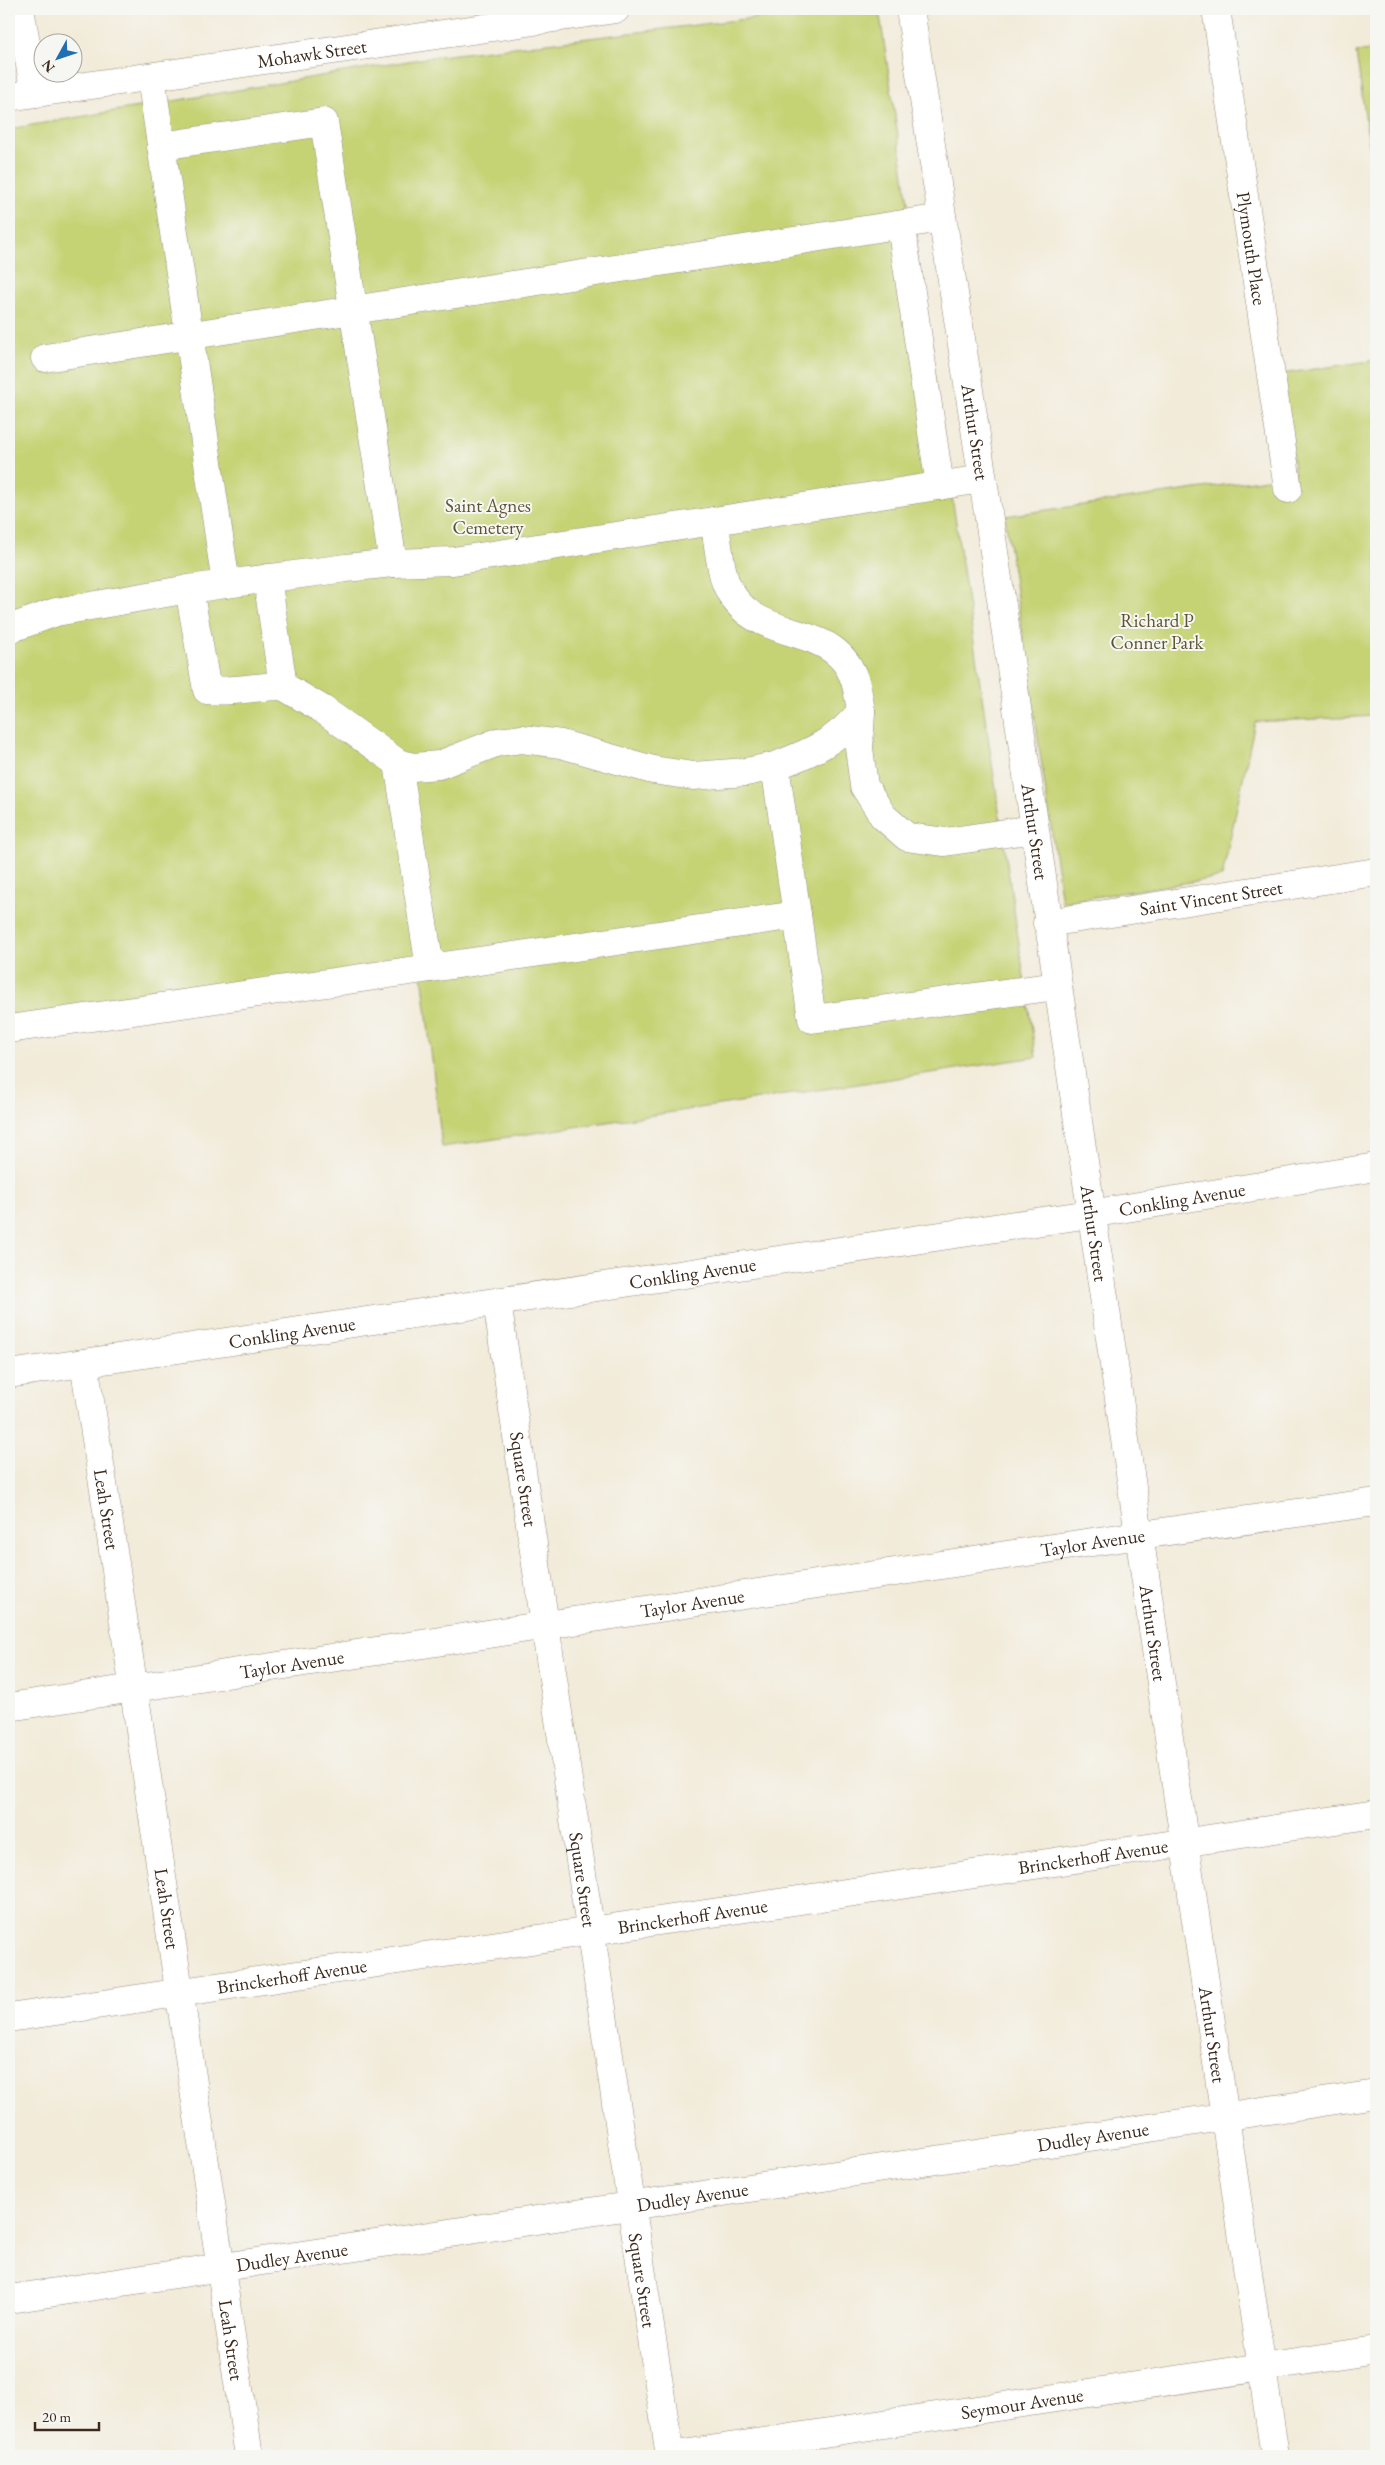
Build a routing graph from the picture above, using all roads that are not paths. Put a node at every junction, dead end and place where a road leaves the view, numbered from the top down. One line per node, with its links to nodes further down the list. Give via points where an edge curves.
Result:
1 (20, 9): 6 (street)
2 (616, 9): 5 (street, Mohawk Street)
3 (910, 9): 8 (street, Arthur Street)
4 (1216, 9): 15 (street, Plymouth Place)
5 (151, 76): 6 (street, Mohawk Street); 7 (street)
6 (22, 95)
7 (161, 146): 10 (street, via 324,122); 11 (street)
8 (942, 218): 9 (street); 13 (street, Arthur Street)
9 (901, 225): 10 (street); 14 (street)
10 (353, 310): 11 (street); 17 (street)
11 (189, 335): 12 (street); 19 (street)
12 (44, 358)
13 (982, 479): 14 (street); 26 (street, Arthur Street)
14 (940, 486): 16 (street)
15 (1288, 489)
16 (714, 521): 17 (street, via 453,561); 23 (street, via 726,582 737,600 766,624 828,646 843,659 856,683)
17 (392, 563): 18 (street)
18 (267, 578): 19 (street); 22 (street)
19 (226, 584): 20 (street)
20 (189, 589): 21 (street, via 56,612); 22 (street, via 207,690 226,692 256,686)
21 (9, 628)
22 (283, 686): 24 (street)
23 (861, 711): 25 (street, via 848,728 830,741 809,754); 26 (street, via 859,748 864,786 883,816 907,837 945,842)
24 (398, 762): 25 (street, via 413,767 439,765 498,742 522,739 561,744 653,770 693,776); 30 (street)
25 (775, 766): 28 (street)
26 (1034, 828): 29 (street, Arthur Street)
27 (1376, 872): 29 (street, Saint Vincent Street)
28 (796, 915): 30 (street); 31 (street, via 812,1019)
29 (1047, 924): 31 (street, Arthur Street)
30 (430, 968): 32 (street)
31 (1056, 986): 34 (street, Arthur Street)
32 (9, 1029)
33 (1376, 1167): 34 (street, Conkling Avenue)
34 (1090, 1214): 35 (street, Conkling Avenue); 39 (street, Arthur Street)
35 (497, 1302): 36 (street, Conkling Avenue); 40 (street, Square Street)
36 (84, 1363): 37 (street, Conkling Avenue); 41 (street, Leah Street)
37 (9, 1374)
38 (1376, 1502): 39 (street, Taylor Avenue)
39 (1139, 1535): 40 (street, Taylor Avenue); 44 (street, Arthur Street)
40 (548, 1626): 41 (street, Taylor Avenue); 45 (street, Square Street)
41 (135, 1688): 42 (street, Taylor Avenue); 46 (street, Leah Street)
42 (9, 1707)
43 (1376, 1814): 44 (street, Brinckerhoff Avenue)
44 (1185, 1844): 45 (street, Brinckerhoff Avenue); 49 (street, Arthur Street)
45 (591, 1931): 46 (street, Brinckerhoff Avenue); 50 (street, Square Street)
46 (178, 1993): 47 (street, Brinckerhoff Avenue); 51 (street, Leah Street)
47 (9, 2018)
48 (1376, 2094): 49 (street, Dudley Avenue)
49 (1226, 2117): 50 (street, Dudley Avenue); 54 (street, Arthur Street)
50 (632, 2207): 51 (street, Dudley Avenue); 56 (street, Square Street)
51 (220, 2267): 52 (street, Dudley Avenue); 55 (street, Leah Street)
52 (9, 2299)
53 (1376, 2350): 54 (street, Seymour Avenue)
54 (1262, 2366): 56 (street, Seymour Avenue); 57 (street, Arthur Street)
55 (249, 2456)
56 (670, 2456)
57 (1276, 2456)

